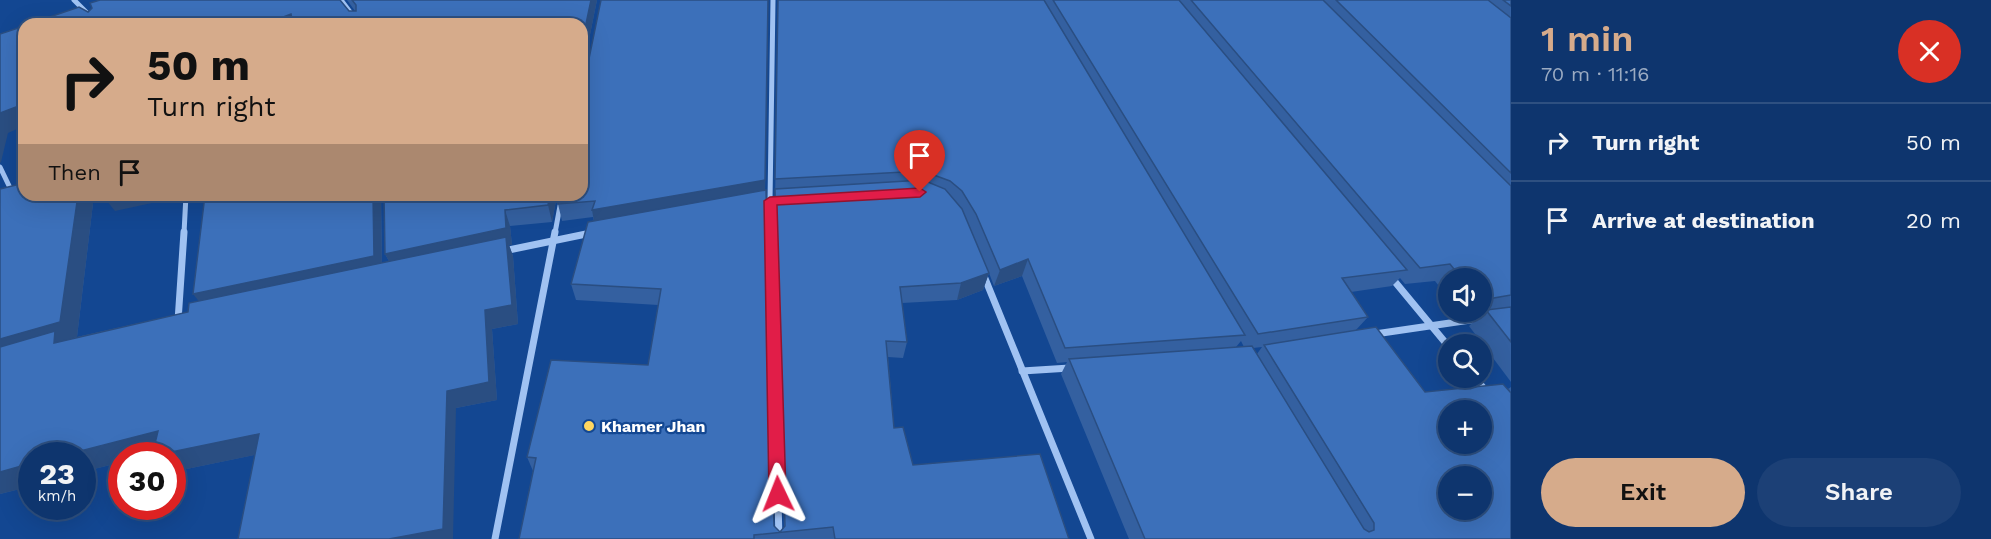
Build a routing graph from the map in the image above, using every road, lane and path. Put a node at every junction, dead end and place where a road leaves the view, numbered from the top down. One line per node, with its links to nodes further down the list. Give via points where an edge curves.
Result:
1 (74, 0): 4 (street)
2 (341, 0): 5 (street)
3 (772, 0): 10 (street)
4 (92, 18)
5 (354, 18)
6 (0, 167): 7 (street)
7 (15, 198)
8 (186, 201): 19 (street)
9 (561, 201): 14 (street)
10 (770, 201): 11 (street); 12 (street); 30 (street)
11 (782, 201)
12 (747, 205)
13 (599, 232): 14 (street)
14 (553, 240): 15 (street); 29 (street)
15 (498, 252)
16 (979, 264): 26 (street)
17 (1387, 271): 22 (street)
18 (189, 319): 19 (street)
19 (177, 321): 21 (street)
20 (1452, 322): 22 (street)
21 (166, 324)
22 (1431, 325): 23 (street); 24 (street)
23 (1438, 334)
24 (1364, 336)
25 (1080, 368): 26 (street)
26 (1022, 371): 31 (street)
27 (1482, 388): 28 (street)
28 (1489, 396)
29 (495, 539)
30 (779, 539)
31 (1091, 539)

